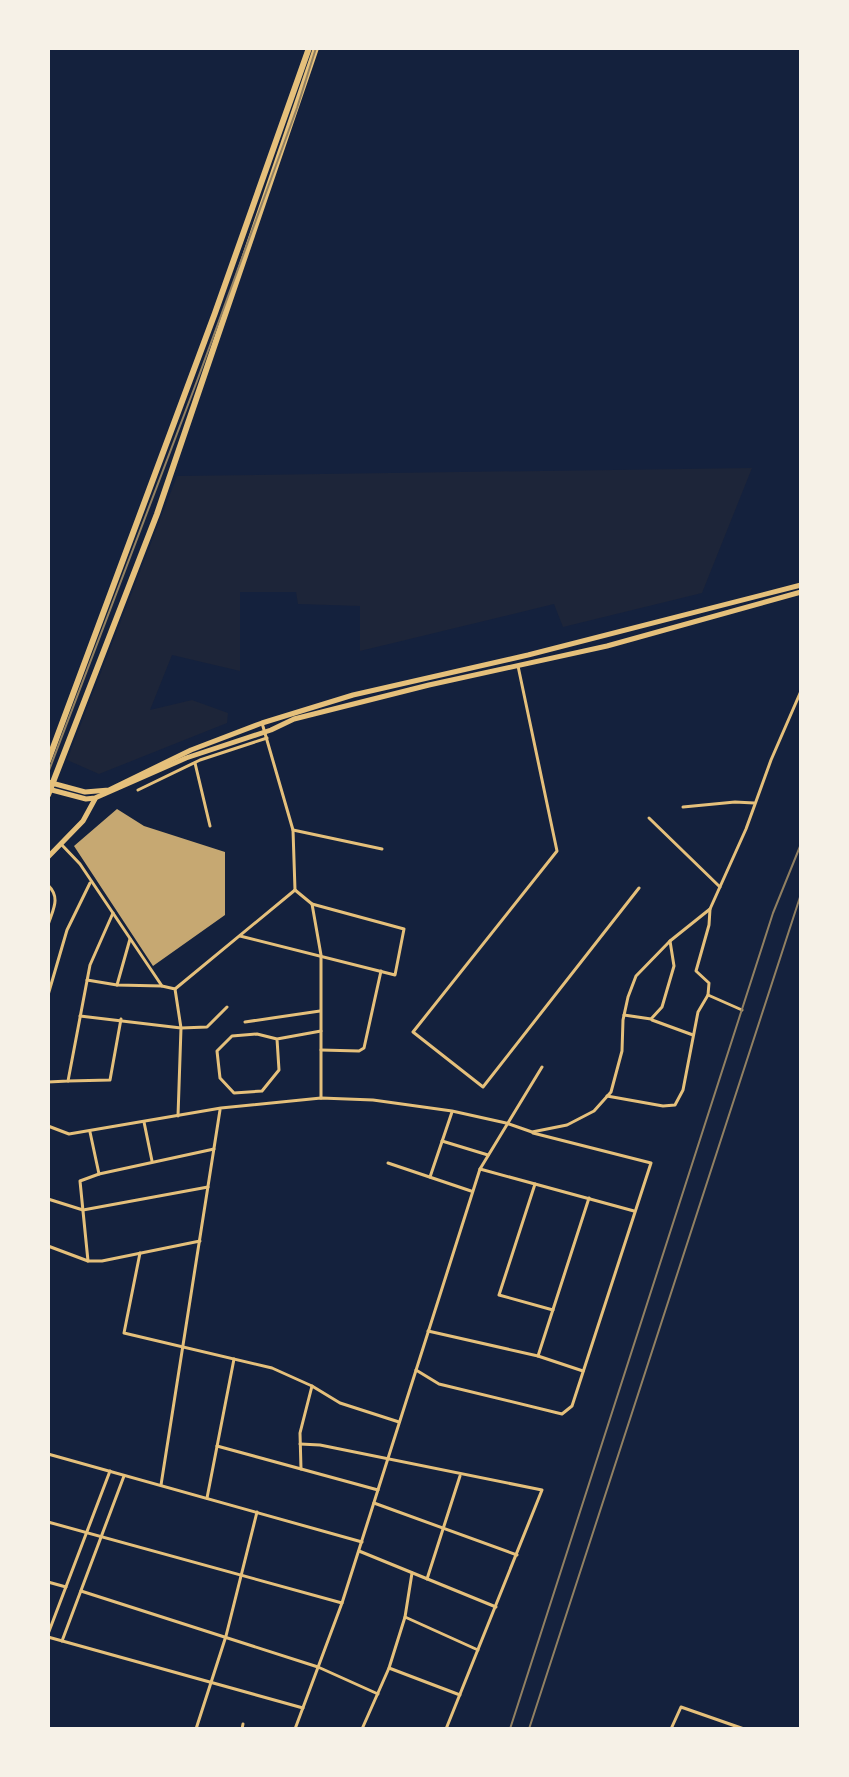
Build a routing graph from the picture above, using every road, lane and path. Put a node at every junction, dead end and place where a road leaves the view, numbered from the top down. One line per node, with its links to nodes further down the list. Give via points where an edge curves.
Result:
1 (309, 48): 14 (highway)
2 (316, 48): 16 (highway, via 157,514)
3 (801, 585): 5 (main road)
4 (801, 592): 6 (main road)
5 (688, 614): 6 (main road); 7 (main road)
6 (690, 622): 8 (main road)
7 (587, 640): 8 (main road); 9 (main road)
8 (589, 650): 10 (main road)
9 (510, 659): 10 (main road); 12 (main road, via 353,695)
10 (515, 667): 13 (main road, via 294,719); 30 (street, via 557,851 413,1032 483,1087)
11 (801, 691): 19 (street)
12 (262, 723): 13 (street); 16 (main road, via 109,790)
13 (266, 735): 15 (street); 18 (main road, via 186,758); 23 (street)
14 (48, 761)
15 (195, 763): 17 (street); 22 (street)
16 (49, 788): 18 (main road)
17 (138, 790)
18 (95, 798): 24 (main road, via 83,821)
19 (754, 803): 20 (street); 29 (street)
20 (683, 807)
21 (649, 818): 29 (street)
22 (210, 826)
23 (293, 830): 25 (street); 31 (street)
24 (61, 844): 26 (main road); 27 (street)
25 (382, 849)
26 (48, 857)
27 (91, 881): 34 (street); 45 (street, via 67,930)
28 (48, 885): 35 (street, via 57,900)
29 (720, 887): 33 (street)
30 (639, 888)
31 (295, 890): 32 (street); 36 (street)
32 (312, 904): 39 (street); 40 (street, via 404,929 395,975)
33 (710, 909): 38 (street); 46 (street, via 696,971 709,983)
34 (113, 913): 37 (street); 41 (street)
35 (48, 925)
36 (240, 936): 39 (street); 44 (street)
37 (130, 939): 42 (street); 43 (street)
38 (670, 941): 50 (street, via 636,976); 53 (street, via 674,966 662,1007)
39 (321, 955): 40 (street); 49 (street)
40 (381, 971): 59 (street, via 364,1048)
41 (87, 980): 42 (street); 51 (street)
42 (117, 985): 43 (street)
43 (162, 986): 44 (street)
44 (175, 989): 55 (street)
45 (48, 995)
46 (708, 995): 48 (street); 57 (street)
47 (227, 1007): 55 (street, via 207,1027)
48 (742, 1010)
49 (321, 1011): 54 (street); 56 (street)
50 (624, 1015): 53 (street); 64 (street, via 622,1051)
51 (80, 1016): 52 (street); 61 (street)
52 (121, 1019): 55 (street); 61 (street, via 110,1080)
53 (651, 1019): 57 (street)
54 (245, 1022)
55 (181, 1028): 69 (street)
56 (321, 1031): 58 (street); 59 (street)
57 (693, 1035): 64 (street, via 683,1090 675,1105)
58 (277, 1039): 63 (street, via 279,1070 262,1091); 63 (street, via 232,1036 217,1051 220,1078 234,1093)
59 (321, 1050): 65 (street)
60 (542, 1067): 71 (street)
61 (68, 1081): 62 (street)
62 (48, 1082)
63 (244, 1092): 66 (street)
64 (607, 1096): 74 (street, via 594,1111 567,1125)
65 (321, 1098): 66 (street); 68 (street)
66 (245, 1106): 67 (street)
67 (221, 1108): 69 (street); 76 (street)
68 (452, 1111): 71 (street); 75 (street)
69 (178, 1116): 70 (street)
70 (144, 1122): 73 (street); 78 (street)
71 (506, 1123): 74 (street); 77 (street)
72 (48, 1126): 73 (street, via 69,1134)
73 (90, 1132): 81 (street)
74 (532, 1132): 89 (street, via 651,1163)
75 (442, 1141): 77 (street); 82 (street)
76 (214, 1149): 78 (street); 84 (street)
77 (488, 1155): 80 (street)
78 (152, 1163): 81 (street)
79 (388, 1163): 82 (street)
80 (480, 1169): 83 (street); 85 (street)
81 (99, 1174): 88 (street, via 80,1181)
82 (430, 1177): 85 (street)
83 (535, 1184): 86 (street); 95 (street, via 499,1295)
84 (209, 1186): 88 (street); 90 (street)
85 (472, 1191): 96 (street)
86 (589, 1198): 89 (street); 95 (street)
87 (48, 1199): 88 (street)
88 (83, 1210): 94 (street)
89 (634, 1211): 101 (street)
90 (200, 1241): 92 (street); 97 (street)
91 (49, 1247): 93 (street); 94 (street)
92 (140, 1253): 94 (street); 97 (street, via 124,1333)
93 (48, 1254)
94 (88, 1261)
95 (553, 1310): 98 (street)
96 (428, 1331): 98 (street); 100 (street)
97 (183, 1347): 99 (street); 112 (street)
98 (538, 1356): 101 (street)
99 (234, 1359): 102 (street); 105 (street)
100 (416, 1370): 101 (street, via 439,1384 562,1414 572,1406); 103 (street)
101 (584, 1371)
102 (312, 1386): 103 (street, via 340,1403); 104 (street)
103 (399, 1422): 107 (street)
104 (300, 1444): 107 (street); 108 (street)
105 (217, 1446): 108 (street); 114 (street)
106 (48, 1454): 109 (street)
107 (387, 1460): 110 (street); 113 (street)
108 (301, 1469): 113 (street)
109 (110, 1471): 111 (street); 119 (street)
110 (460, 1474): 118 (street); 123 (street, via 542,1490)
111 (124, 1476): 112 (street); 120 (street)
112 (161, 1485): 114 (street)
113 (378, 1490): 115 (street)
114 (207, 1498): 116 (street)
115 (374, 1503): 118 (street); 121 (street)
116 (257, 1512): 121 (street); 125 (street)
117 (48, 1522): 119 (street)
118 (445, 1529): 123 (street); 126 (street)
119 (88, 1534): 120 (street); 128 (street)
120 (100, 1537): 125 (street); 129 (street)
121 (362, 1542): 122 (street)
122 (359, 1551): 124 (street); 130 (street)
123 (517, 1555): 131 (street)
124 (412, 1573): 126 (street); 132 (street)
125 (242, 1576): 130 (street); 134 (street)
126 (427, 1579): 131 (street)
127 (48, 1582): 128 (street)
128 (66, 1587): 133 (street)
129 (81, 1591): 134 (street); 135 (street)
130 (342, 1603): 137 (street)
131 (497, 1607): 136 (street)
132 (405, 1617): 136 (street); 138 (street)
133 (49, 1636): 135 (street)
134 (226, 1636): 137 (street); 139 (street)
135 (61, 1640): 139 (street)
136 (479, 1651): 141 (street)
137 (318, 1667): 140 (street); 142 (street)
138 (389, 1668): 140 (street); 141 (street)
139 (211, 1682): 142 (street); 143 (street)
140 (378, 1694): 145 (street)
141 (460, 1695): 146 (street)
142 (303, 1708): 144 (street)
143 (196, 1729)
144 (295, 1729)
145 (362, 1729)
146 (446, 1729)
147 (671, 1729): 148 (street, via 681,1707)
148 (744, 1729)

